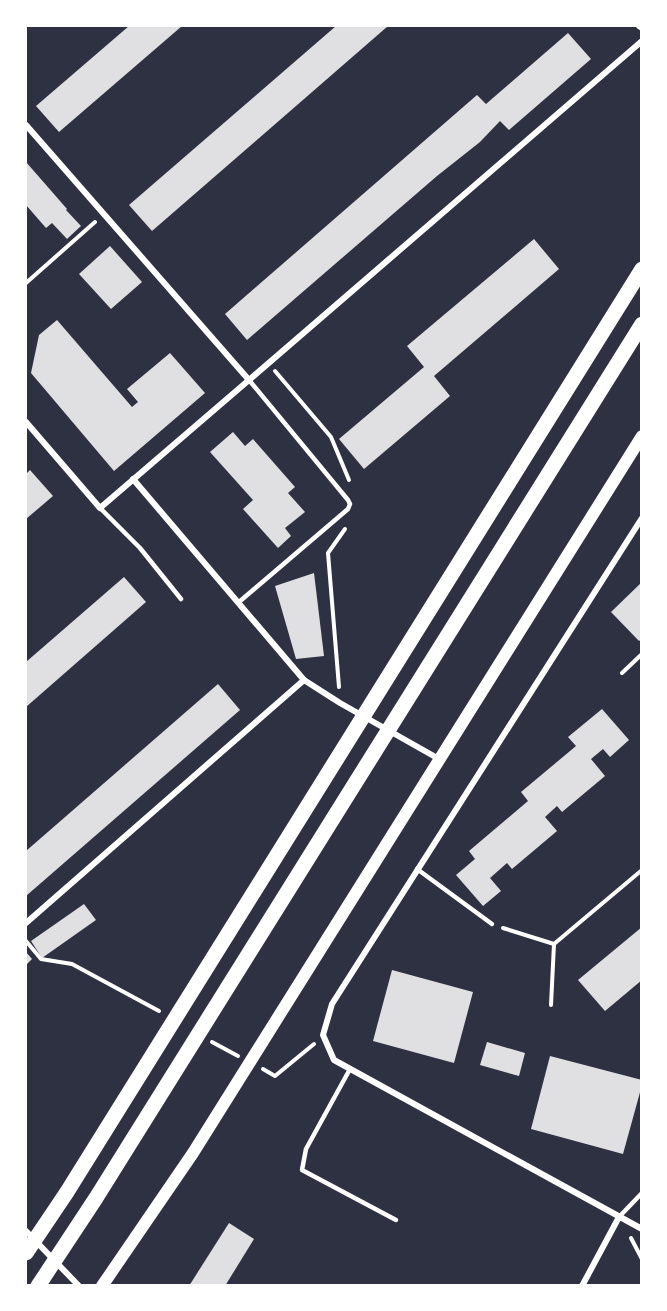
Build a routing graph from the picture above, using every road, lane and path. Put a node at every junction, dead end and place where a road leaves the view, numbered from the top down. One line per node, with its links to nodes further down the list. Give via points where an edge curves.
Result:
1 (642, 41): 7 (street)
2 (26, 125): 3 (street)
3 (104, 214): 5 (path); 7 (street)
4 (642, 269): 31 (main road, via 74,1182)
5 (26, 283)
6 (642, 324): 32 (main road)
7 (249, 380): 10 (street); 14 (lane, via 350,504)
8 (26, 422): 11 (street)
9 (642, 436): 18 (main road)
10 (133, 479): 11 (street); 14 (street)
11 (100, 508): 13 (lane)
12 (642, 518): 19 (street)
13 (182, 599)
14 (239, 603): 17 (street)
15 (642, 654): 16 (path)
16 (622, 673)
17 (304, 680): 18 (street); 21 (street)
18 (440, 759): 34 (main road, via 199,1143)
19 (417, 869): 22 (lane); 25 (street, via 332,1004 323,1035 334,1060)
20 (642, 870): 23 (path)
21 (26, 923)
22 (492, 924): 23 (path)
23 (554, 944): 24 (path)
24 (551, 1005)
25 (350, 1069): 27 (street); 28 (lane, via 306,1149 302,1170)
26 (642, 1193): 27 (lane)
27 (620, 1217): 29 (street); 35 (street)
28 (396, 1220)
29 (642, 1229)
30 (26, 1232): 33 (street)
31 (26, 1253)
32 (38, 1286)
33 (79, 1286)
34 (102, 1286)
35 (582, 1286)

